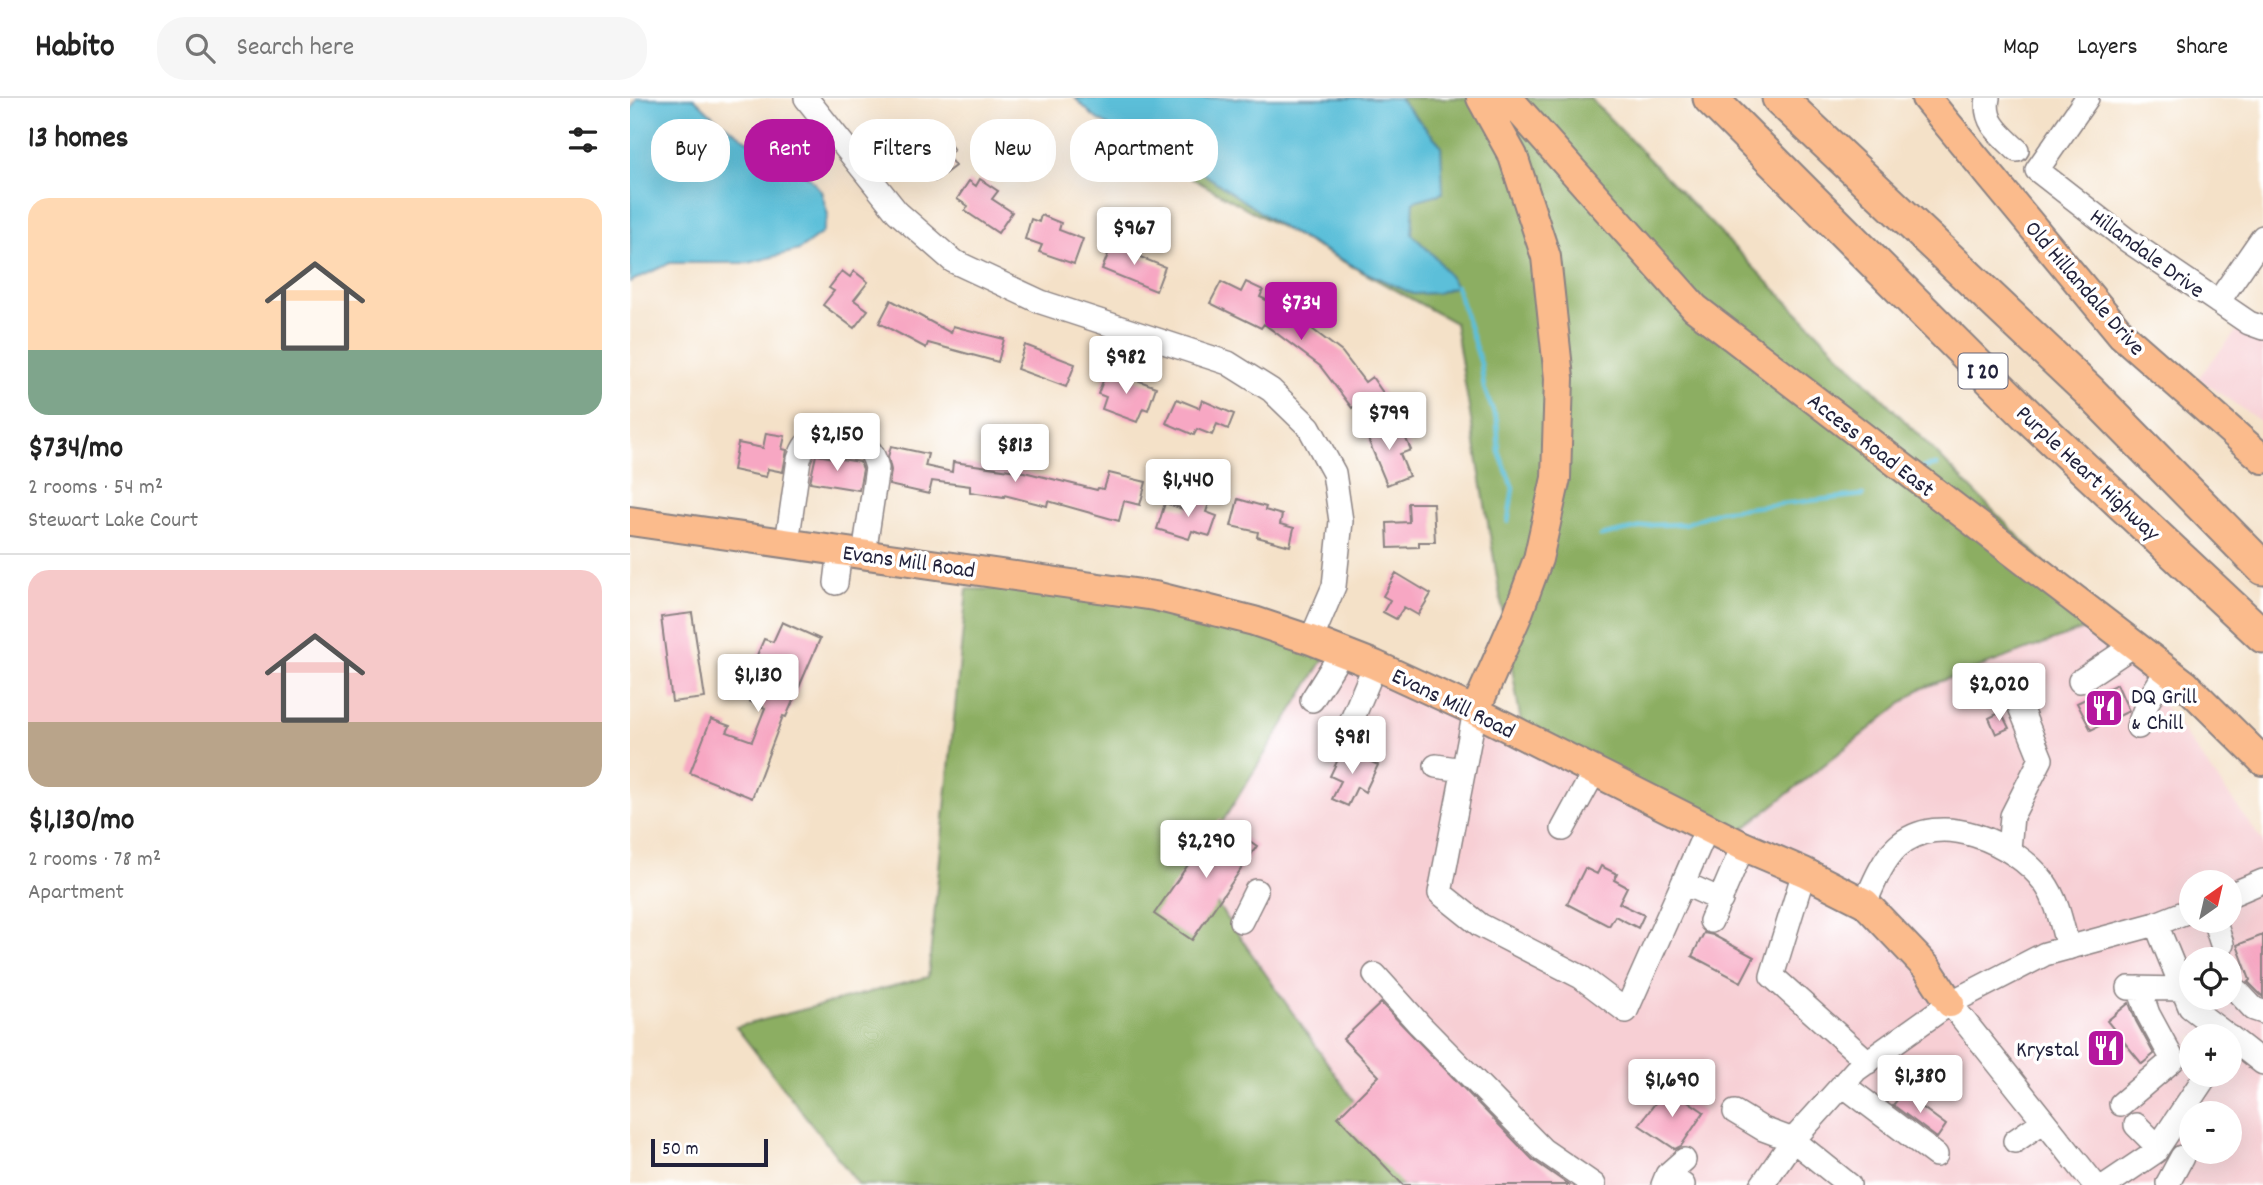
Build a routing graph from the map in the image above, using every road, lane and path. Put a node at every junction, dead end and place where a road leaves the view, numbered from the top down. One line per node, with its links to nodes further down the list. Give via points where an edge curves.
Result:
1 (806, 98): 21 (street, via 897,212 953,261 1041,302 1228,363 1271,390 1309,427 1334,473 1341,521 1334,586)
2 (1481, 98): 29 (main road, via 1513,156 1546,257 1559,378 1556,478 1538,559)
3 (1508, 98): 19 (main road, Access Road East, via 1695,309)
4 (1710, 98): 20 (highway, Purple Heart Highway / I 20, via 2027,415)
5 (1779, 98): 17 (highway, I 20, via 2089,391)
6 (1926, 98): 13 (main road, Old Hillandale Drive, via 2122,335)
7 (1988, 98): 9 (street, via 1992,127)
8 (2087, 98): 11 (street, Hillandale Drive, via 2037,170 2127,240)
9 (2017, 150)
10 (2263, 237): 11 (street)
11 (2218, 302): 12 (street, Hillandale Drive)
12 (2263, 328)
13 (2263, 459)
14 (630, 521): 15 (main road, Evans Mill Road)
15 (787, 543): 16 (main road, Evans Mill Road); 16 (street, via 802,451 818,440 851,441 868,449 877,468)
16 (852, 552): 18 (street); 21 (main road, Evans Mill Road, via 1155,596)
17 (2263, 568)
18 (836, 583)
19 (2105, 623): 22 (main road, Access Road East); 32 (main road, via 2167,645)
20 (2263, 636)
21 (1311, 640): 23 (main road, Evans Mill Road)
22 (2134, 645): 25 (main road, Access Road East); 26 (street)
23 (1342, 652): 24 (main road, Evans Mill Road); 27 (street)
24 (1375, 665): 29 (main road, Evans Mill Road); 30 (street)
25 (2167, 670): 31 (street); 33 (main road, Access Road East)
26 (2080, 681)
27 (1312, 700)
28 (2020, 707): 40 (street, via 2041,759 2012,816)
29 (1475, 711): 35 (street); 36 (main road, Evans Mill Road)
30 (1349, 727)
31 (2138, 727)
32 (2263, 735)
33 (2263, 761)
34 (1436, 766): 35 (street)
35 (1463, 770): 43 (street, via 1440,892 1479,925 1518,938 1626,1011)
36 (1594, 772): 37 (main road, Evans Mill Road); 38 (street)
37 (1707, 828): 39 (main road, Evans Mill Road); 43 (street)
38 (1563, 829)
39 (1744, 846): 41 (main road, Evans Mill Road); 46 (street)
40 (2009, 849): 47 (street, via 1945,829 1916,835 1896,848); 54 (street, via 2045,884)
41 (1804, 872): 47 (main road, Evans Mill Road); 64 (street, via 1772,976)
42 (2263, 881): 44 (street)
43 (1683, 883): 46 (street)
44 (2242, 890)
45 (1255, 891): 50 (street)
46 (1721, 900): 49 (street)
47 (1865, 903): 59 (main road, Evans Mill Road, via 1927,968)
48 (2179, 915): 51 (street)
49 (1712, 921)
50 (1241, 922)
51 (2156, 924): 54 (street); 56 (street)
52 (2218, 933): 53 (street)
53 (2222, 944)
54 (2068, 947): 59 (street, via 2045,954)
55 (1375, 975): 78 (street, via 1543,1150)
56 (2179, 977)
57 (2242, 991): 61 (street, via 2254,1009)
58 (2179, 992): 68 (street, via 2134,988 2173,1060)
59 (1950, 1003): 64 (street); 70 (street)
60 (2194, 1010): 62 (street)
61 (2263, 1012)
62 (2212, 1024)
63 (2242, 1047): 65 (street)
64 (1868, 1062): 66 (street)
65 (2263, 1063)
66 (1843, 1085): 72 (street); 75 (street)
67 (2198, 1087): 74 (street)
68 (2121, 1104)
69 (1735, 1112): 72 (street)
70 (2044, 1121): 73 (street); 81 (street)
71 (2136, 1125): 74 (street)
72 (1793, 1140): 79 (street); 80 (street)
73 (2015, 1141)
74 (2158, 1147): 82 (street)
75 (1936, 1155)
76 (2179, 1163): 77 (street)
77 (2168, 1183)
78 (1594, 1185)
79 (1762, 1185)
80 (1849, 1185)
81 (2095, 1185)
82 (2106, 1185)

